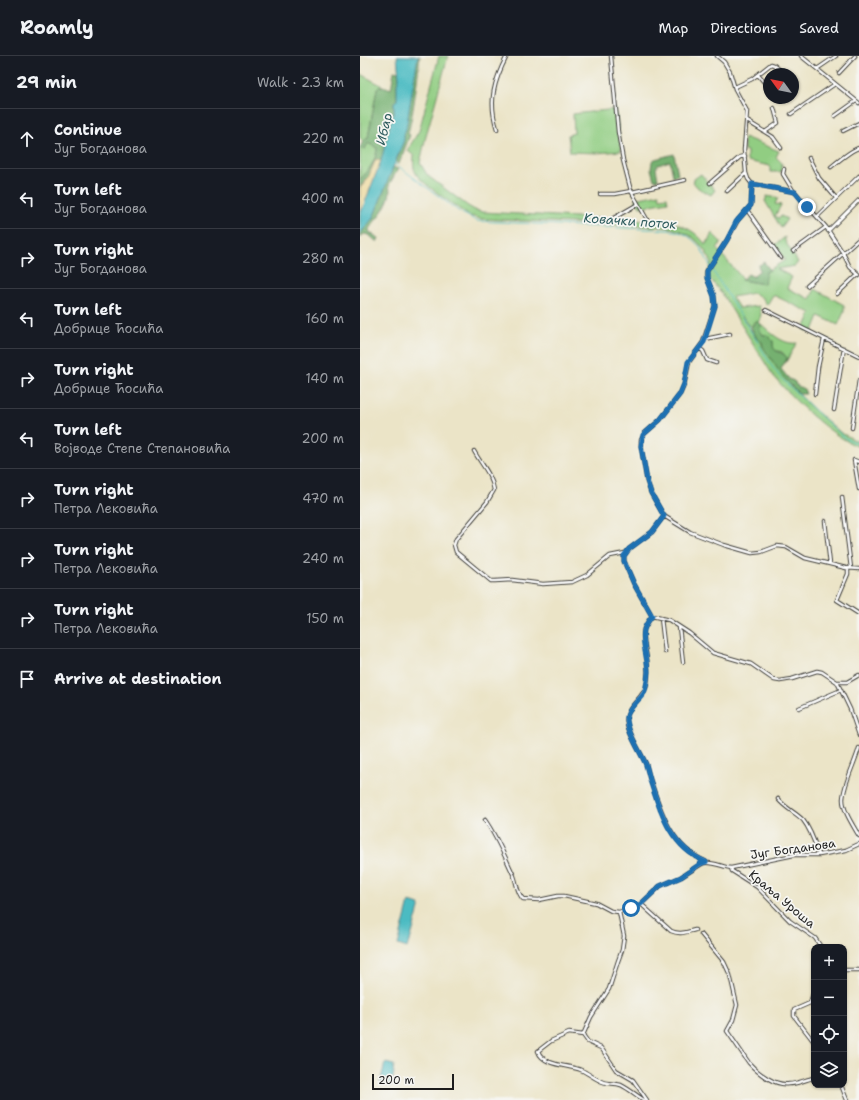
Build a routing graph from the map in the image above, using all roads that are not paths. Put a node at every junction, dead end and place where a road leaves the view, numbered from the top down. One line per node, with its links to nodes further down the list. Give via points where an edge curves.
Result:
1 (507, 56): 22 (street, via 497,76 493,95)
2 (611, 56): 37 (street, via 618,132)
3 (717, 56): 15 (street, via 730,72)
4 (801, 56): 9 (street)
5 (836, 56): 9 (street)
6 (854, 56): 11 (street)
7 (766, 68): 8 (street, via 773,64)
8 (778, 68)
9 (817, 69): 14 (street)
10 (763, 71): 12 (street)
11 (839, 73)
12 (758, 75): 13 (street); 15 (street)
13 (763, 81)
14 (835, 84): 16 (street); 18 (street)
15 (735, 87): 20 (street, via 747,111)
16 (858, 102): 19 (street)
17 (774, 108): 24 (street, via 778,123)
18 (791, 114)
19 (835, 116)
20 (747, 121): 24 (street); 27 (street)
21 (859, 123): 23 (street)
22 (497, 129)
23 (843, 131)
24 (765, 132): 25 (street, via 773,137)
25 (781, 148)
26 (859, 148): 29 (street)
27 (744, 156): 31 (street); 34 (street)
28 (809, 158): 40 (street, via 819,178)
29 (831, 166)
30 (784, 169): 38 (street, via 784,174)
31 (746, 173): 35 (street); 36 (street)
32 (859, 176): 40 (street)
33 (686, 180): 37 (street)
34 (710, 183)
35 (752, 184): 38 (street); 43 (street, via 751,204)
36 (727, 190)
37 (631, 191): 39 (street); 42 (street)
38 (795, 192): 44 (street)
39 (600, 194)
40 (836, 198): 44 (street)
41 (859, 200): 48 (street)
42 (638, 204): 45 (street); 46 (street)
43 (747, 210): 52 (street); 58 (street, via 708,269 707,278 715,306)
44 (817, 218): 47 (street)
45 (612, 219)
46 (648, 221)
47 (826, 227): 48 (street); 50 (street)
48 (828, 231): 51 (street)
49 (859, 239): 51 (street)
50 (793, 251)
51 (843, 253): 53 (street, via 850,267); 54 (street)
52 (781, 258)
53 (858, 275): 55 (street)
54 (807, 286)
55 (838, 294)
56 (766, 310): 59 (street)
57 (730, 334): 58 (street)
58 (705, 339): 60 (street)
59 (824, 339): 61 (street); 65 (street)
60 (699, 348): 63 (street, via 707,360); 72 (street, via 688,362 680,394 660,420 644,434 641,446 647,481)
61 (844, 348): 62 (street); 66 (street)
62 (859, 356)
63 (716, 363)
64 (859, 380): 67 (street)
65 (815, 394)
66 (834, 410)
67 (852, 428)
68 (474, 451): 74 (street, via 492,477 494,490 454,545 456,552 491,581 512,580 543,584 572,582 587,575 610,556)
69 (859, 462): 70 (street, via 854,460)
70 (859, 489)
71 (842, 497): 76 (street)
72 (664, 516): 74 (street, via 652,532); 75 (street, via 690,532 724,545 752,553 777,546 786,547 805,558)
73 (825, 521): 75 (street)
74 (625, 553): 79 (street, via 624,561)
75 (830, 564): 76 (street)
76 (850, 568): 77 (street); 78 (street, via 837,600)
77 (859, 569)
78 (859, 614)
79 (652, 616): 80 (street); 95 (street, Југ Богданова, via 644,630 648,661 647,684 645,692 628,711 627,724 646,766 671,834 689,853)
80 (661, 618): 81 (street); 82 (street)
81 (679, 627): 83 (street); 85 (street, via 713,653 751,664 774,680 792,679 820,671)
82 (665, 652)
83 (683, 662)
84 (859, 675): 85 (street, via 847,682)
85 (837, 682): 86 (street)
86 (841, 690): 87 (street); 88 (street)
87 (799, 708)
88 (859, 735)
89 (859, 748): 92 (street, via 843,800)
90 (778, 799): 94 (street, via 803,820)
91 (485, 820): 98 (street, via 523,899 539,900 564,896 596,903)
92 (859, 836)
93 (859, 844): 94 (street, Југ Богданова, via 846,850)
94 (819, 855): 96 (street, Југ Богданова, via 794,855)
95 (706, 862): 96 (street, Југ Богданова); 97 (street, via 660,886)
96 (730, 868): 101 (street, Краља Уроша, via 757,887 790,921 815,938)
97 (641, 904): 98 (street); 99 (street, via 676,933)
98 (618, 912): 105 (street, via 624,936 622,950 609,989)
99 (695, 930)
100 (702, 934): 107 (street, via 724,962 730,975 737,1005 727,1031 749,1063 781,1084)
101 (819, 944)
102 (847, 970): 103 (street)
103 (859, 970)
104 (811, 1000): 106 (street, via 810,1003 794,1010 794,1016)
105 (583, 1035): 109 (street, via 569,1033 551,1041 538,1051 550,1062 575,1068 592,1078 622,1086); 110 (street, via 588,1042 601,1048 616,1070 633,1080)
106 (811, 1038)
107 (811, 1079)
108 (842, 1088): 111 (street)
109 (644, 1100)
110 (647, 1100)
111 (847, 1100)

